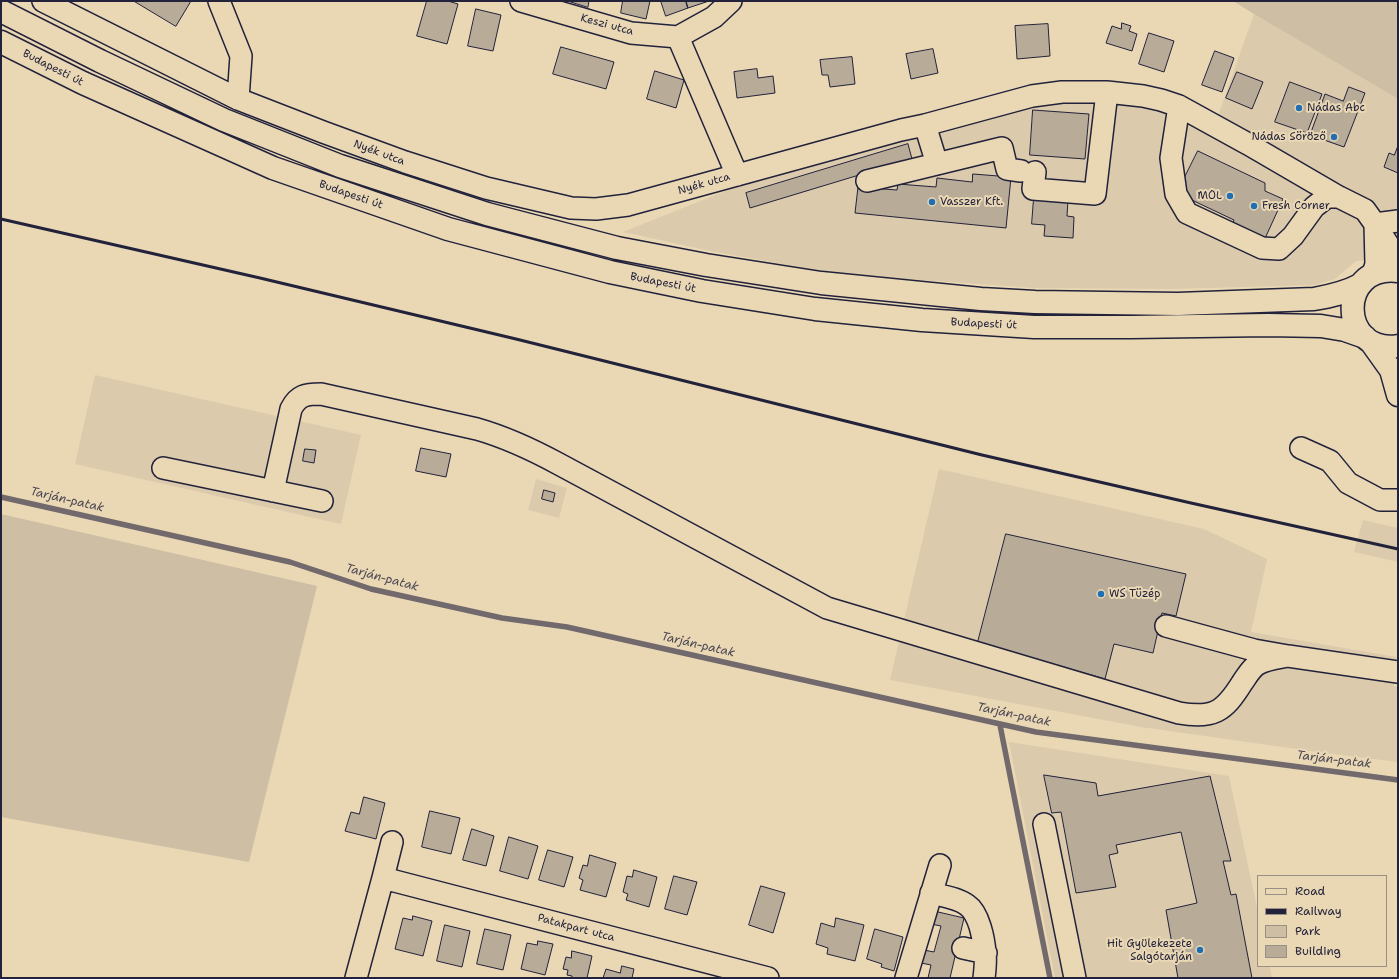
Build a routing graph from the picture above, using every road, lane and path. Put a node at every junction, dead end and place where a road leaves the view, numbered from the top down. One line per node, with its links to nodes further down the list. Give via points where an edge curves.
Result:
1 (43, 1): 9 (street, Nyék utca)
2 (219, 1): 9 (street, via 241,56)
3 (521, 1): 6 (street, Keszi utca, via 631,33)
4 (731, 1): 6 (street, via 714,17)
5 (1, 11): 20 (main road, via 224,120 340,166 487,214 617,248 821,283 989,300 1036,302 1178,304 1314,299 1350,291)
6 (678, 36): 13 (street)
7 (1, 42): 21 (main road, Budapesti út, via 83,84 273,168 448,229 610,272 702,291 815,309 922,320 1034,327 1321,326 1345,330)
8 (1107, 92): 10 (street, via 1143,96); 11 (street, via 1062,92 1032,96); 12 (street, via 1096,194 1033,189 1028,172 1007,169 1002,148)
9 (238, 99): 13 (street, Nyék utca, via 405,162 486,188 571,208 596,209 628,205)
10 (1179, 106): 15 (street); 15 (street, via 1171,158 1176,194 1187,213 1262,248 1279,249 1293,236 1314,208 1327,197)
11 (925, 125): 12 (street); 13 (street)
12 (937, 164): 14 (street)
13 (737, 175)
14 (867, 181)
15 (1339, 197): 17 (street, via 1365,210)
16 (1398, 221): 17 (street)
17 (1375, 224): 18 (street); 20 (street, via 1376,264)
18 (1398, 260)
19 (1398, 271): 20 (main road, via 1390,270)
20 (1366, 279): 21 (main road, via 1354,296 1352,308 1355,324)
21 (1368, 340): 22 (main road, Budapesti út, via 1381,346); 23 (main road, via 1391,370)
22 (1398, 346)
23 (1398, 395)
24 (1301, 448): 27 (street, via 1330,461 1348,483 1374,497 1380,500)
25 (163, 468): 26 (street)
26 (273, 491): 28 (street); 30 (street, via 291,409 300,397 321,394 476,429 518,443 827,608 1179,713 1203,716 1219,710 1228,704 1250,671 1258,664)
27 (1398, 500)
28 (322, 501)
29 (1166, 626): 30 (street, via 1254,650)
30 (1288, 656): 31 (street)
31 (1398, 672)
32 (1044, 824): 43 (street)
33 (392, 842): 35 (street)
34 (940, 865): 36 (street)
35 (383, 878): 39 (street); 40 (street, Patakpart utca)
36 (931, 894): 38 (street, via 967,905 980,925); 41 (street)
37 (963, 948): 38 (street)
38 (986, 954): 42 (street)
39 (356, 978)
40 (768, 978)
41 (906, 978)
42 (984, 978)
43 (1076, 978)

